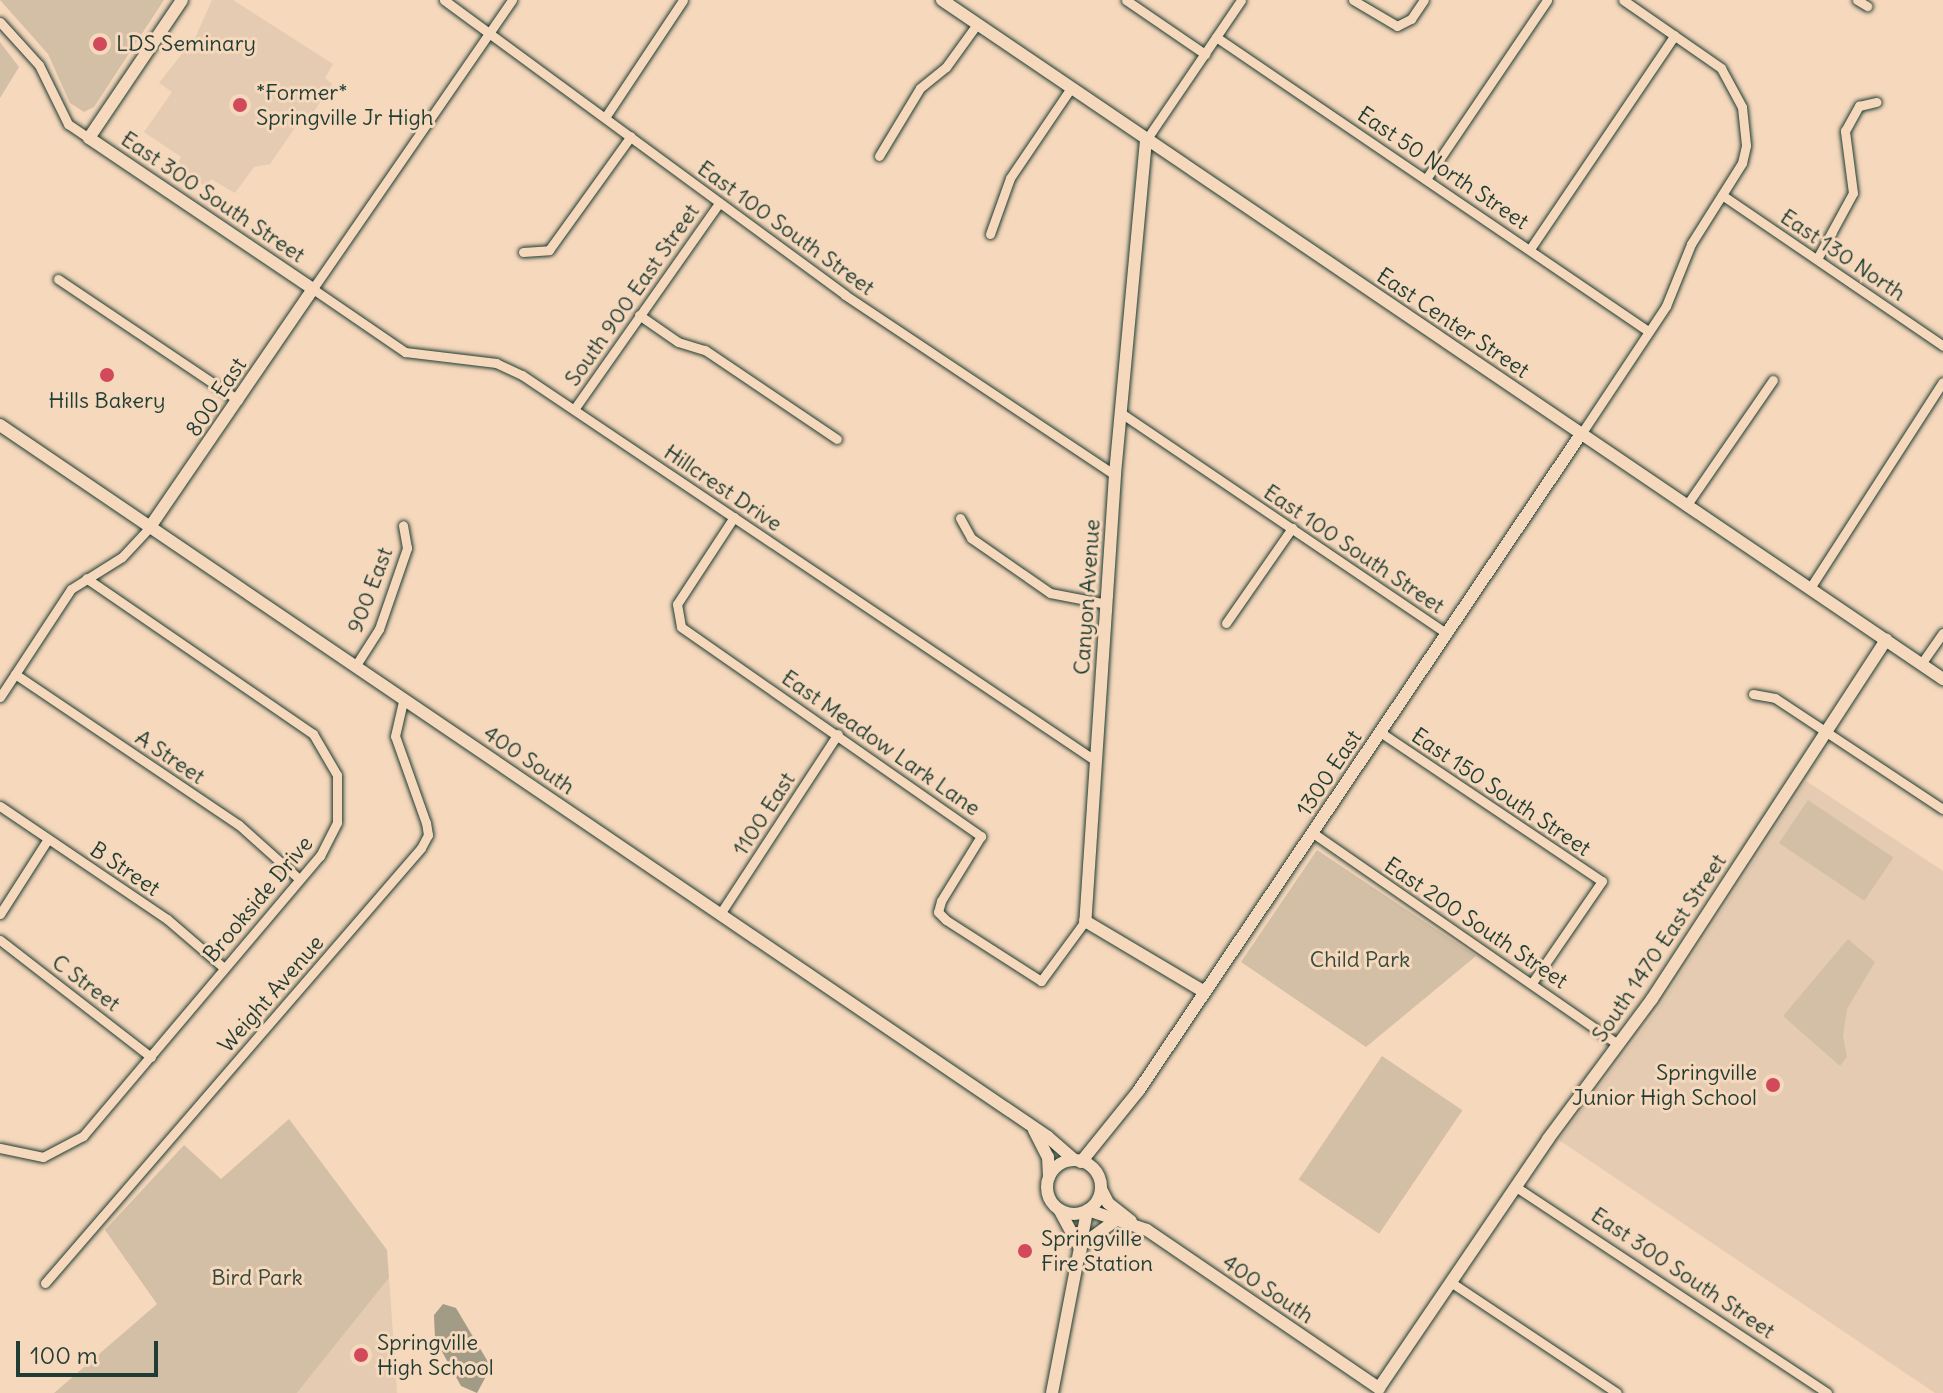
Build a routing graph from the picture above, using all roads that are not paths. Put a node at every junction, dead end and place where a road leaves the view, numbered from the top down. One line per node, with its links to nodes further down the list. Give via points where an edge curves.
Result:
1 (182, 0): 24 (street)
2 (444, 0): 16 (street, East 100 South Street)
3 (512, 0): 16 (street)
4 (683, 0): 22 (street)
5 (942, 0): 15 (street, East Center Street)
6 (1126, 0): 19 (street)
7 (1241, 0): 18 (street)
8 (1353, 0): 9 (street, via 1397,26 1411,19)
9 (1424, 0)
10 (1547, 0): 27 (street)
11 (1623, 0): 17 (street)
12 (1857, 0): 13 (street)
13 (1867, 6)
14 (0, 22): 24 (street, via 39,65 68,124)
15 (977, 24): 20 (street, East Center Street); 26 (street, via 946,67 920,88)
16 (490, 32): 22 (street, East 100 South Street); 35 (street)
17 (1675, 35): 28 (street, via 1721,68 1738,96 1745,155); 31 (street)
18 (1216, 37): 19 (street); 27 (street, East 50 North Street)
19 (1205, 54): 25 (street)
20 (1071, 88): 25 (street, East Center Street); 30 (street, via 1010,178)
21 (1877, 102): 33 (street, via 1859,106 1845,131 1853,193)
22 (606, 116): 23 (street, East 100 South Street)
23 (631, 136): 29 (street, East 100 South Street); 32 (street, via 549,250)
24 (89, 138): 35 (street, East 300 South Street)
25 (1146, 140): 43 (street, Canyon Avenue); 45 (street, East Center Street)
26 (879, 156)
27 (1426, 179): 31 (street, East 50 North Street)
28 (1722, 195): 33 (street, East 130 North); 37 (street)
29 (719, 203): 36 (street, South 900 East Street); 47 (street, East 100 South Street, via 845,295)
30 (990, 234)
31 (1530, 249): 37 (street, East 50 North Street)
32 (523, 252)
33 (1817, 259): 38 (street, East 130 North)
34 (58, 279): 41 (street)
35 (313, 289): 41 (street, 800 East); 42 (street, Hillcrest Drive, via 405,352 496,363)
36 (639, 315): 42 (street, South 900 East Street); 46 (street, via 678,342 705,350)
37 (1648, 331): 45 (street)
38 (1943, 346)
39 (1773, 380): 48 (street)
40 (1943, 382): 55 (street)
41 (238, 400): 52 (street, 800 East)
42 (575, 408): 49 (street, Hillcrest Drive)
43 (1121, 413): 47 (street, Canyon Avenue); 53 (street, East 100 South Street)
44 (0, 425): 52 (street, 400 South)
45 (1581, 434): 48 (street, East Center Street); 59 (street, 1300 East)
46 (837, 439)
47 (1115, 475): 56 (street, Canyon Avenue)
48 (1686, 506): 55 (street, East Center Street)
49 (734, 517): 70 (street, East Meadow Lark Lane, via 677,604 681,627); 71 (street, Hillcrest Drive)
50 (960, 518): 56 (street, via 971,538 1050,593)
51 (403, 525): 62 (street, 900 East, via 407,548 379,629)
52 (150, 527): 54 (street, via 122,557); 62 (street, 400 South)
53 (1292, 528): 57 (street); 59 (street, East 100 South Street)
54 (86, 578): 63 (street, via 59,603); 76 (street, Brookside Drive, via 301,725 328,755 338,785 337,822 320,856)
55 (1810, 588): 60 (street, East Center Street)
56 (1107, 604): 71 (street, Canyon Avenue)
57 (1226, 623)
58 (1943, 633): 61 (street)
59 (1447, 634): 69 (street, 1300 East)
60 (1886, 640): 61 (street, East Center Street); 68 (street, South 1470 East Street)
61 (1921, 664): 64 (street, East Center Street)
62 (356, 665): 67 (street, 400 South)
63 (15, 674): 66 (street); 76 (street, A Street, via 239,825)
64 (1943, 679)
65 (1753, 694): 68 (street, via 1775,698)
66 (0, 697)
67 (404, 698): 78 (street, 400 South); 98 (street, Weight Avenue, via 395,736 426,823 428,835 421,848)
68 (1825, 731): 73 (street); 84 (street, South 1470 East Street)
69 (1380, 732): 74 (street, 1300 East); 82 (street, East 150 South Street, via 1602,881)
70 (838, 734): 78 (street, 1100 East); 79 (street, East Meadow Lark Lane, via 981,836 941,901 938,912 946,920 1041,981)
71 (1096, 761): 79 (street, Canyon Avenue)
72 (0, 806): 75 (street, B Street)
73 (1943, 809)
74 (1313, 833): 82 (street, East 200 South Street); 83 (street, 1300 East)
75 (48, 839): 77 (street); 81 (street, B Street, via 167,919)
76 (298, 878): 81 (street, Brookside Drive)
77 (0, 914)
78 (720, 914): 86 (street, 400 South)
79 (1085, 921): 83 (street)
80 (0, 940): 85 (street, C Street)
81 (224, 968): 85 (street, Brookside Drive)
82 (1532, 983): 84 (street, East 200 South Street)
83 (1203, 991): 87 (street, 1300 East)
84 (1618, 1044): 92 (street, South 1470 East Street)
85 (151, 1057): 88 (street, Brookside Drive, via 69,1148 34,1158)
86 (1034, 1130): 89 (street, 400 South); 90 (street, via 1048,1157)
87 (1109, 1133): 89 (street, 1300 East); 91 (street, 1300 East, via 1099,1163)
88 (0, 1148)
89 (1078, 1161): 90 (street, via 1060,1165); 91 (street, via 1095,1171)
90 (1049, 1177): 93 (street, via 1049,1199)
91 (1100, 1187): 94 (street); 96 (street, 400 South, via 1108,1203)
92 (1516, 1187): 99 (street, South 1470 East Street); 103 (street, East 300 South Street)
93 (1059, 1210): 94 (street); 97 (street)
94 (1088, 1210): 95 (street, 400 South); 97 (street)
95 (1117, 1219): 96 (street, 400 South); 97 (street, via 1099,1227)
96 (1133, 1223): 100 (street, 400 South)
97 (1082, 1247): 101 (street)
98 (45, 1283)
99 (1452, 1283): 100 (street, South 1470 East Street); 102 (street)
100 (1381, 1391)
101 (1052, 1393)
102 (1617, 1393)
103 (1827, 1393)

